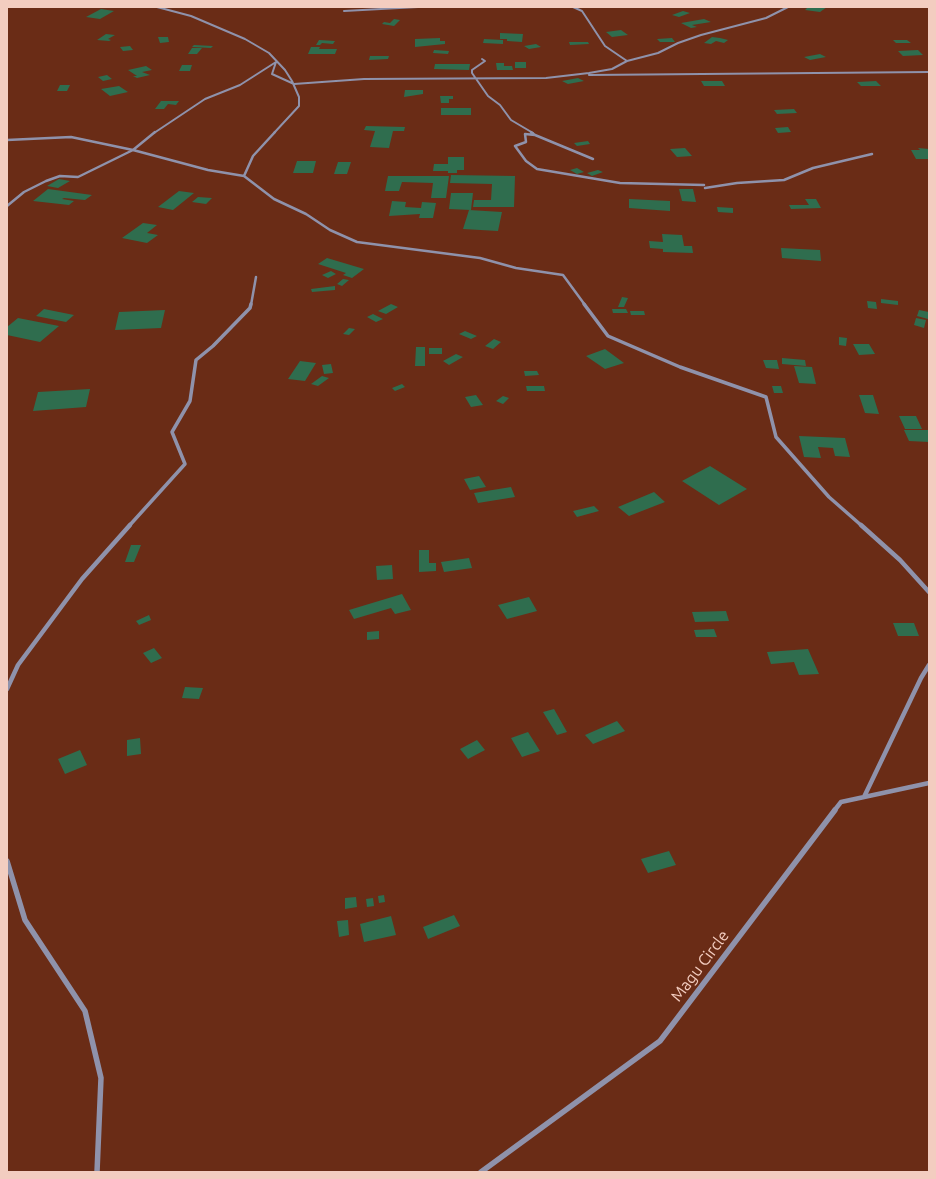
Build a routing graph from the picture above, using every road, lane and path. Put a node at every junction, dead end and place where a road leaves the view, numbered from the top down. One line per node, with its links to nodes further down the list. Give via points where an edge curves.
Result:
1 (157, 7): 8 (street, via 191,16 245,39 269,53)
2 (418, 7): 5 (street)
3 (572, 7): 7 (street, via 582,11 605,46)
4 (788, 7): 7 (street, via 766,18 701,35 658,53)
5 (344, 11)
6 (482, 59): 11 (street, via 485,61 472,70)
7 (627, 61): 10 (street, via 612,69)
8 (276, 62): 12 (street); 12 (street, via 272,74); 15 (street, via 240,85 205,99 164,125)
9 (929, 72): 10 (street)
10 (573, 75): 11 (street, via 546,78)
11 (476, 78): 12 (street, via 364,79); 13 (street, via 488,96 500,105 511,120)
12 (294, 84): 18 (street, via 299,106 253,156)
13 (535, 135): 16 (street, via 525,134 526,142 515,146 526,161 537,169 620,183 704,187 784,180 813,168); 17 (street)
14 (7, 140): 15 (street, via 71,137)
15 (133, 150): 18 (street, via 208,170); 19 (street, via 78,177 60,176 46,180 24,192)
16 (872, 154)
17 (593, 159)
18 (244, 176): 21 (street, via 274,199 357,242 480,258 516,268 563,275 608,336 680,367 766,397 776,437 829,497 900,560)
19 (7, 206)
20 (256, 277): 23 (street, via 250,308 196,360 190,401 172,432 185,464 82,579 18,665)
21 (929, 592)
22 (929, 665): 25 (street)
23 (7, 689)
24 (929, 783): 25 (street, Magu Circle)
25 (864, 797): 28 (street, Magu Circle, via 841,802 660,1041)
26 (7, 861): 27 (street, via 25,920 85,1011 101,1078)
27 (97, 1172)
28 (481, 1172)

